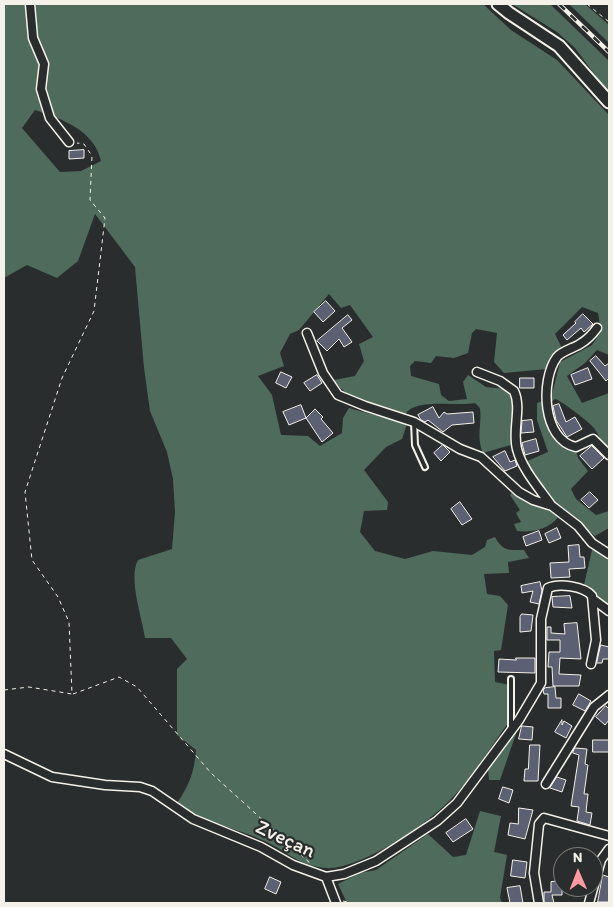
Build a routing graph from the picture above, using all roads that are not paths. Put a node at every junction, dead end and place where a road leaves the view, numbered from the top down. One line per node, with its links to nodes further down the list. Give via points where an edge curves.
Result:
1 (30, 4): 4 (street, via 33,38 44,64 41,89 50,118)
2 (498, 4): 3 (main road, via 559,46)
3 (609, 102)
4 (69, 142)
5 (597, 328): 9 (street, via 588,339 558,356 552,368 547,411 553,429 563,442 576,447 593,439)
6 (307, 333): 8 (street, via 323,373 338,395)
7 (477, 372): 11 (street, via 500,381 514,391 517,401 516,448 531,478)
8 (414, 422): 10 (lane, via 415,445); 11 (street, via 460,449 481,457 519,492)
9 (609, 455)
10 (425, 467)
11 (551, 505): 12 (street, via 578,526 592,543)
12 (609, 554)
13 (594, 600): 14 (street, Zveçan); 15 (street, via 596,640); 18 (street, Zveçan, via 590,593 576,588 548,588 541,619 541,683)
14 (609, 611)
15 (592, 664)
16 (511, 679): 18 (lane)
17 (609, 695): 20 (street, via 594,707)
18 (512, 730): 23 (street, Zveçan, via 457,803 438,821 376,861 344,874)
19 (4, 754): 23 (street, Zveçan, via 52,777 152,791 193,819 261,847 293,865)
20 (546, 784)
21 (609, 836): 25 (street, via 544,818 539,824 534,873)
22 (609, 849): 26 (street, via 601,860)
23 (326, 876): 24 (street)
24 (336, 903)
25 (539, 903)
26 (589, 903)

